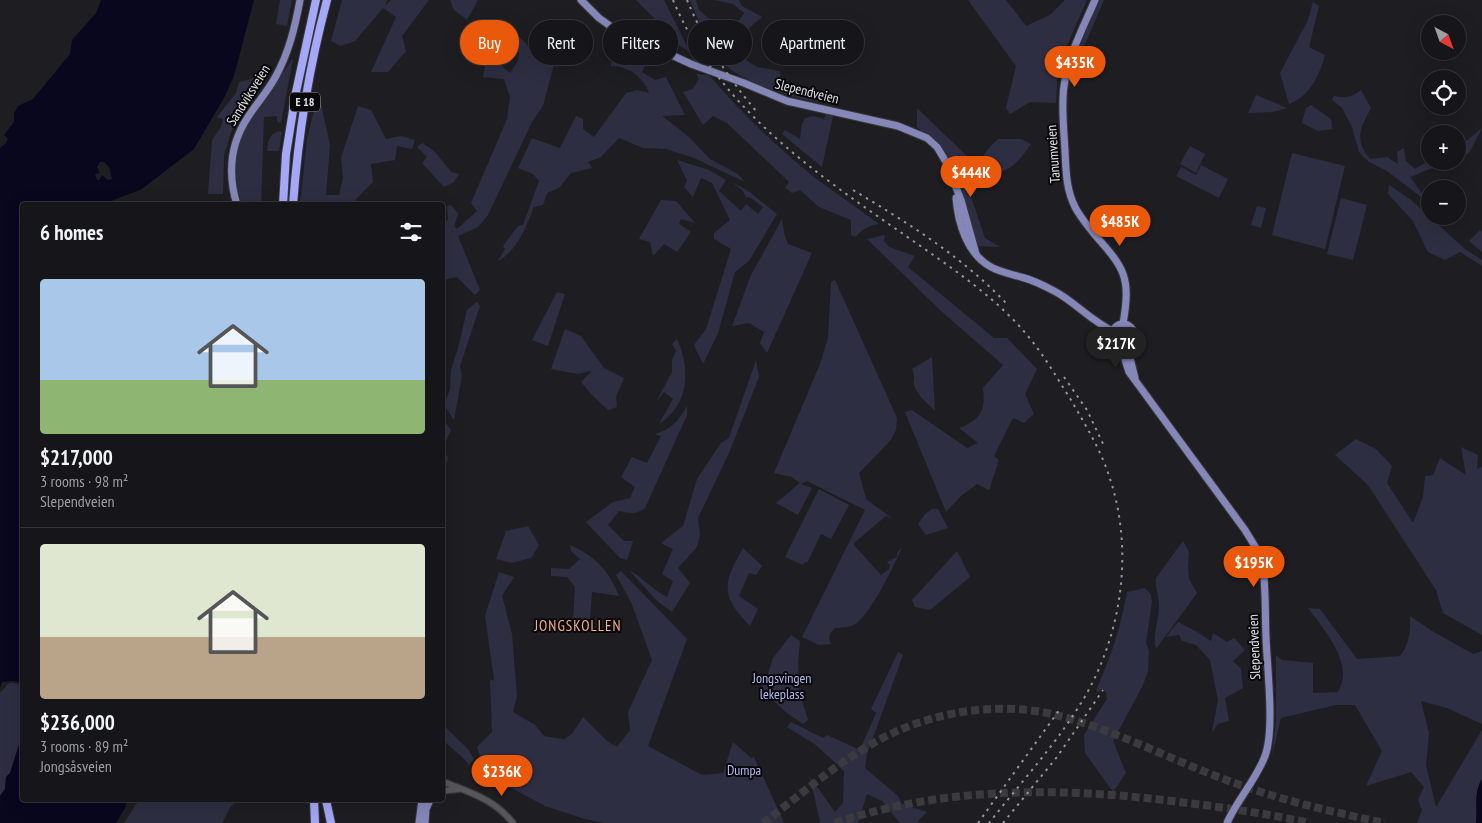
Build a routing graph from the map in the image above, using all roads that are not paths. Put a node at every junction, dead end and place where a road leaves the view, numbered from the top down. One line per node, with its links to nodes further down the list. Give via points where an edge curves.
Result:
1 (300, 0): 6 (main road, Sandviksveien, via 293,35 280,69 247,118 236,141 231,171)
2 (316, 0): 7 (highway, E 18, via 296,92 286,154)
3 (327, 0): 8 (highway, E 18, via 306,94)
4 (581, 0): 10 (main road, Slependveien, via 613,28 692,64 787,101 919,134 942,153 956,190 964,233 976,254 991,267 1057,292 1092,320)
5 (1095, 0): 9 (main road, Tanumveien, via 1065,78 1066,178 1077,212 1124,273)
6 (236, 202)
7 (283, 202)
8 (293, 202)
9 (1123, 324): 10 (main road); 11 (main road, via 1133,331)
10 (1113, 331): 12 (main road, via 1114,340)
11 (1130, 343): 12 (main road); 13 (main road, Slependveien)
12 (1120, 345): 13 (main road, Slependveien, via 1129,372)
13 (1136, 380): 28 (main road, Slependveien, via 1245,530 1263,568 1268,742 1260,766)
14 (445, 782): 15 (street)
15 (460, 789): 16 (street); 27 (street, via 474,792 495,804)
16 (445, 791)
17 (314, 802): 22 (highway)
18 (326, 802): 21 (highway)
19 (422, 802): 25 (main road)
20 (429, 802): 26 (main road)
21 (328, 814): 23 (highway); 24 (highway)
22 (314, 821)
23 (326, 823)
24 (331, 823)
25 (419, 823)
26 (425, 823)
27 (514, 823)
28 (1227, 823)

